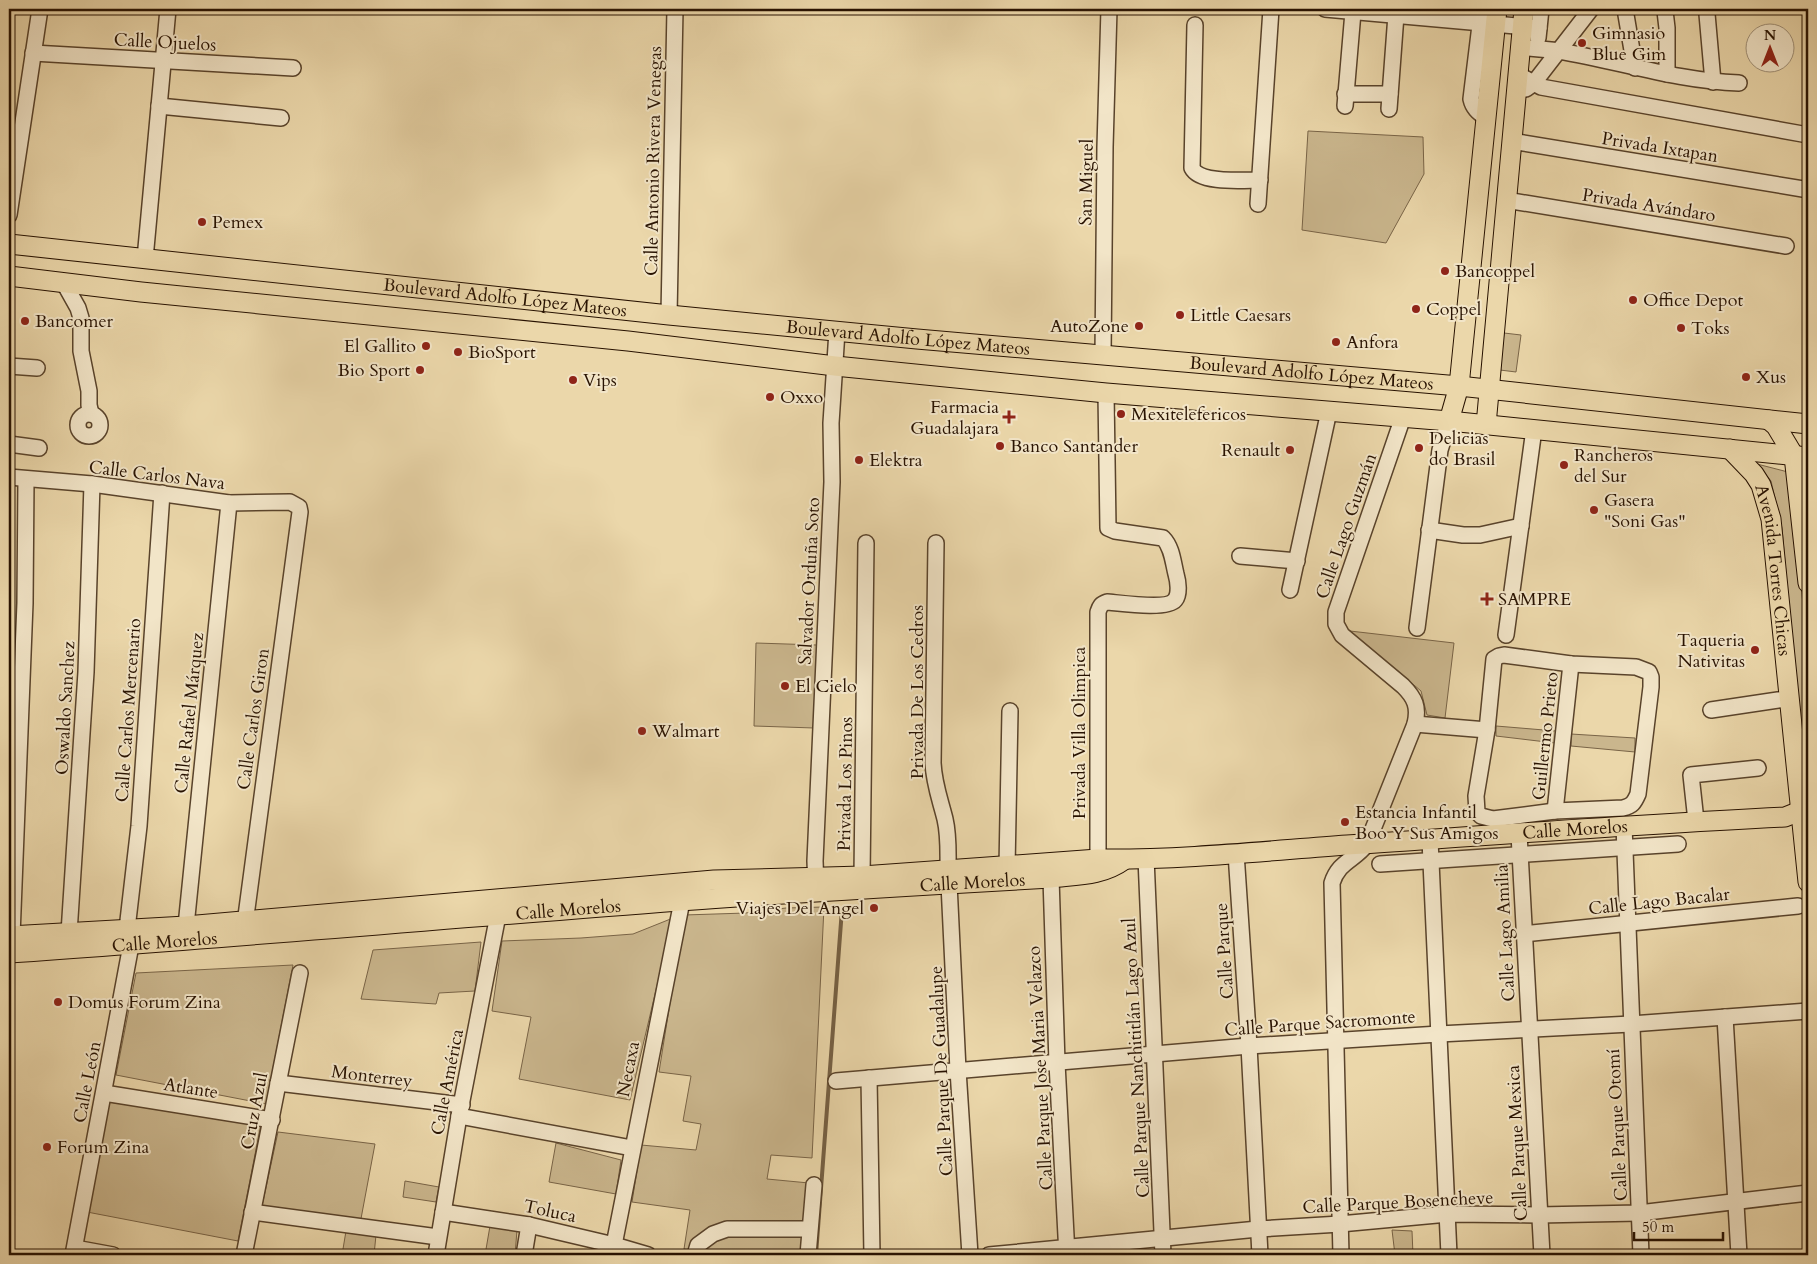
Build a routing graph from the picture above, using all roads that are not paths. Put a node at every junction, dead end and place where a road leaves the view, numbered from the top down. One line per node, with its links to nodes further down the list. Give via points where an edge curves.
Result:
1 (40, 9): 19 (street)
2 (168, 9): 20 (street)
3 (675, 9): 41 (street, Calle Antonio Rivera Venegas)
4 (1109, 9): 43 (street, San Miguel)
5 (1272, 9): 31 (street)
6 (1325, 9): 11 (street)
7 (1541, 9): 15 (street)
8 (1591, 9): 18 (street)
9 (1625, 9): 22 (street)
10 (1665, 11): 23 (street)
11 (1353, 12): 13 (street); 13 (street, via 1345,100 1389,101)
12 (1706, 14): 25 (street)
13 (1396, 15): 14 (street)
14 (1489, 16): 15 (street); 47 (main road, via 1485,117)
15 (1529, 21): 17 (main road)
16 (1195, 25): 31 (street, via 1192,168 1199,176 1208,178)
17 (1528, 48): 18 (street); 24 (main road)
18 (1557, 50): 22 (street); 24 (street)
19 (33, 52): 20 (street, Calle Ojuelos); 35 (street)
20 (163, 60): 21 (street, Calle Ojuelos); 27 (street)
21 (294, 68)
22 (1635, 68): 23 (street)
23 (1667, 74): 25 (street)
24 (1526, 79): 29 (street, via 1541,87); 30 (main road, via 1517,96)
25 (1713, 82): 26 (street)
26 (1739, 83)
27 (159, 106): 28 (street); 38 (street)
28 (281, 118)
29 (1808, 135)
30 (1511, 141): 32 (street, Privada Ixtapan); 33 (main road)
31 (1260, 180): 34 (street)
32 (1803, 189)
33 (1506, 200): 37 (street, Privada Avándaro); 48 (main road)
34 (1258, 204)
35 (9, 215)
36 (9, 244): 38 (main road, Boulevard Adolfo López Mateos)
37 (1786, 246)
38 (145, 259): 41 (main road, Boulevard Adolfo López Mateos)
39 (9, 276): 40 (main road, Boulevard Adolfo López Mateos)
40 (64, 283): 45 (main road, Boulevard Adolfo López Mateos, via 628,341); 51 (street, via 81,318 81,352)
41 (669, 315): 42 (main road, Boulevard Adolfo López Mateos)
42 (837, 331): 43 (main road, Boulevard Adolfo López Mateos); 45 (street, Salvador Orduña Soto)
43 (1102, 355): 47 (main road, Boulevard Adolfo López Mateos)
44 (9, 366): 46 (street)
45 (835, 366): 49 (main road, Boulevard Adolfo López Mateos); 107 (street, Salvador Orduña Soto)
46 (37, 368)
47 (1459, 386): 48 (main road, Boulevard Adolfo López Mateos); 54 (main road)
48 (1490, 390): 53 (main road, Boulevard Adolfo López Mateos); 56 (main road)
49 (1106, 393): 50 (main road, Boulevard Adolfo López Mateos); 98 (street, Privada Villa Olimpica, via 1108,528 1163,538 1170,549 1178,589 1176,600 1162,606 1107,602 1099,607)
50 (1329, 411): 52 (main road, Boulevard Adolfo López Mateos); 73 (street)
51 (91, 414)
52 (1403, 417): 54 (main road, Boulevard Adolfo López Mateos); 83 (street, Calle Lago Guzmán, via 1336,612 1336,624 1342,635 1410,693 1417,708)
53 (1769, 420): 55 (main road, Boulevard Adolfo López Mateos); 61 (main road)
54 (1449, 421): 56 (main road, Boulevard Adolfo López Mateos); 69 (street, via 1440,450)
55 (1808, 424)
56 (1486, 425): 57 (main road, Boulevard Adolfo López Mateos)
57 (1534, 429): 60 (main road, Boulevard Adolfo López Mateos); 68 (street)
58 (9, 444): 59 (street)
59 (39, 448)
60 (1730, 449): 61 (main road, Boulevard Adolfo López Mateos); 80 (main road, Avenida Torres Chicas, via 1761,485 1771,520)
61 (1801, 456): 74 (main road, Avenida Torres Chicas)
62 (9, 477): 63 (street, Calle Carlos Nava)
63 (26, 479): 64 (street, Calle Carlos Nava); 79 (street, via 25,603)
64 (92, 484): 65 (street, Calle Carlos Nava); 114 (street, Oswaldo Sanchez, via 86,672)
65 (162, 493): 66 (street, Calle Carlos Nava); 116 (street, Calle Carlos Mercenario)
66 (229, 503): 67 (street, Calle Carlos Nava, via 290,502); 112 (street, Calle Rafael Márquez)
67 (299, 507): 113 (street, Calle Carlos Giron)
68 (1521, 526): 69 (street, via 1480,535); 77 (street)
69 (1429, 530): 76 (street)
70 (866, 543): 103 (street, Privada Los Pinos)
71 (936, 543): 104 (street, Privada De Los Cedros, via 933,763 934,785 946,821)
72 (1240, 556): 73 (street)
73 (1296, 561): 75 (street)
74 (1808, 583)
75 (1290, 590)
76 (1417, 628)
77 (1506, 635)
78 (1572, 664): 84 (street, via 1495,657); 86 (street, Guillermo Prieto); 86 (street, via 1636,667 1649,672 1651,687 1638,794 1634,803 1623,808)
79 (16, 680): 117 (street)
80 (1790, 699): 81 (street); 87 (main road, Avenida Torres Chicas)
81 (1711, 710)
82 (1010, 712): 102 (street)
83 (1415, 724): 84 (street); 92 (street, Calle Lago Guzmán)
84 (1487, 730): 86 (street, via 1476,796 1477,812 1493,819)
85 (1758, 768): 88 (street, via 1691,776)
86 (1555, 811)
87 (1801, 817): 88 (main road, Calle Morelos); 106 (main road, Avenida Torres Chicas)
88 (1696, 821): 89 (main road, Calle Morelos)
89 (1624, 826): 90 (main road, Calle Morelos); 94 (street, Calle Parque Otomí)
90 (1519, 834): 91 (main road, Calle Morelos); 96 (street, Calle Lago Amilia)
91 (1430, 840): 92 (main road, Calle Morelos); 100 (street)
92 (1367, 844): 95 (main road, Calle Morelos); 124 (street, via 1340,866 1332,883)
93 (1678, 844): 94 (street)
94 (1625, 846): 96 (street); 111 (street, Calle Parque Otomí)
95 (1236, 853): 97 (main road, Calle Morelos); 125 (street, Calle Parque)
96 (1520, 854): 100 (street); 115 (street, Calle Lago Amilia)
97 (1146, 858): 99 (main road, Calle Morelos); 126 (street, Calle Parque Nanchititlán Lago Azul)
98 (1098, 859): 99 (main road, Calle Morelos); 102 (main road, Calle Morelos)
99 (1125, 859): 105 (main road, Calle Morelos, via 1100,873)
100 (1431, 860): 101 (street); 123 (street)
101 (1380, 864)
102 (1007, 867): 104 (main road, Calle Morelos)
103 (862, 876): 104 (main road, Calle Morelos); 107 (main road, Calle Morelos)
104 (949, 877): 105 (main road, Calle Morelos); 107 (main road, Calle Morelos); 128 (street, Calle Parque De Guadalupe)
105 (1051, 878): 127 (street, Calle Parque Jose Maria Velazco)
106 (1808, 882)
107 (816, 885): 108 (main road, Calle Morelos); 113 (main road, Calle Morelos, via 714,880)
108 (682, 901): 110 (main road, Calle Morelos); 135 (street, Necaxa)
109 (1798, 906): 111 (street, Calle Lago Bacalar)
110 (498, 915): 113 (main road, Calle Morelos); 133 (street, Calle América)
111 (1628, 923): 115 (street, Calle Lago Bacalar); 121 (street, Calle Parque Otomí)
112 (186, 926): 113 (main road, Calle Morelos); 116 (main road, Calle Morelos)
113 (244, 928): 116 (main road, Calle Morelos)
114 (70, 933): 116 (main road, Calle Morelos); 117 (main road, Calle Morelos)
115 (1523, 934): 122 (street, Calle Lago Amilia)
116 (129, 937): 117 (main road, Calle Morelos); 132 (street, Calle León)
117 (10, 942)
118 (300, 973): 131 (street, Cruz Azul)
119 (1808, 1011): 120 (street, Calle Parque Sacromonte)
120 (1724, 1017): 121 (street, Calle Parque Sacromonte); 138 (street)
121 (1631, 1024): 122 (street, Calle Parque Sacromonte); 141 (street, Calle Parque Otomí)
122 (1530, 1030): 123 (street, Calle Parque Sacromonte); 143 (street, Calle Parque Mexica)
123 (1439, 1034): 124 (street, Calle Parque Sacromonte); 142 (street)
124 (1335, 1041): 125 (street, Calle Parque Sacromonte); 144 (street)
125 (1249, 1046): 126 (street, Calle Parque Sacromonte); 146 (street, Calle Parque)
126 (1154, 1056): 127 (street, Calle Parque Sacromonte); 149 (street, Calle Parque Nanchititlán Lago Azul)
127 (1057, 1063): 128 (street, Calle Parque Sacromonte); 152 (street, Calle Parque Jose Maria Velazco)
128 (958, 1070): 129 (street, Calle Parque Sacromonte); 161 (street, Calle Parque De Guadalupe)
129 (869, 1078): 130 (street, Calle Parque Sacromonte); 160 (street)
130 (836, 1081)
131 (278, 1083): 133 (street, Monterrey); 134 (street, Cruz Azul)
132 (104, 1092): 134 (street, Atlante); 151 (street, Calle León)
133 (461, 1111): 135 (street, Monterrey); 140 (street, Calle América)
134 (272, 1120): 139 (street, Cruz Azul)
135 (632, 1148): 150 (street, Necaxa)
136 (814, 1185): 147 (street)
137 (1808, 1193): 138 (street, Calle Parque Bosencheve)
138 (1736, 1203): 141 (street, Calle Parque Bosencheve); 169 (street)
139 (252, 1212): 148 (street); 154 (street, Cruz Azul)
140 (443, 1212): 145 (street, Toluca); 148 (street, Calle América)
141 (1640, 1212): 143 (street, Calle Parque Bosencheve); 168 (street, Calle Parque Otomí)
142 (1448, 1214): 143 (street, Calle Parque Bosencheve); 144 (street, Calle Parque Bosencheve); 166 (street)
143 (1538, 1215): 167 (street, Calle Parque Mexica)
144 (1340, 1224): 146 (street, Calle Parque Bosencheve); 165 (street)
145 (529, 1225): 150 (street, Toluca); 156 (street)
146 (1258, 1229): 149 (street, Calle Parque Bosencheve); 164 (street, Calle Parque)
147 (809, 1230): 158 (street, via 727,1230 713,1234 698,1245); 159 (street)
148 (438, 1237): 155 (street, Calle América)
149 (1163, 1238): 152 (street, Calle Parque Bosencheve); 163 (street, Calle Parque Nanchititlán Lago Azul)
150 (613, 1250): 157 (street, Toluca)
151 (74, 1252): 153 (street)
152 (1067, 1252): 162 (street, Calle Parque Bosencheve)
153 (113, 1255)
154 (244, 1255)
155 (436, 1255)
156 (524, 1255)
157 (648, 1255)
158 (694, 1255)
159 (808, 1255)
160 (872, 1255)
161 (970, 1255)
162 (989, 1255)
163 (1163, 1255)
164 (1260, 1255)
165 (1341, 1255)
166 (1449, 1255)
167 (1542, 1255)
168 (1641, 1255)
169 (1739, 1255)

